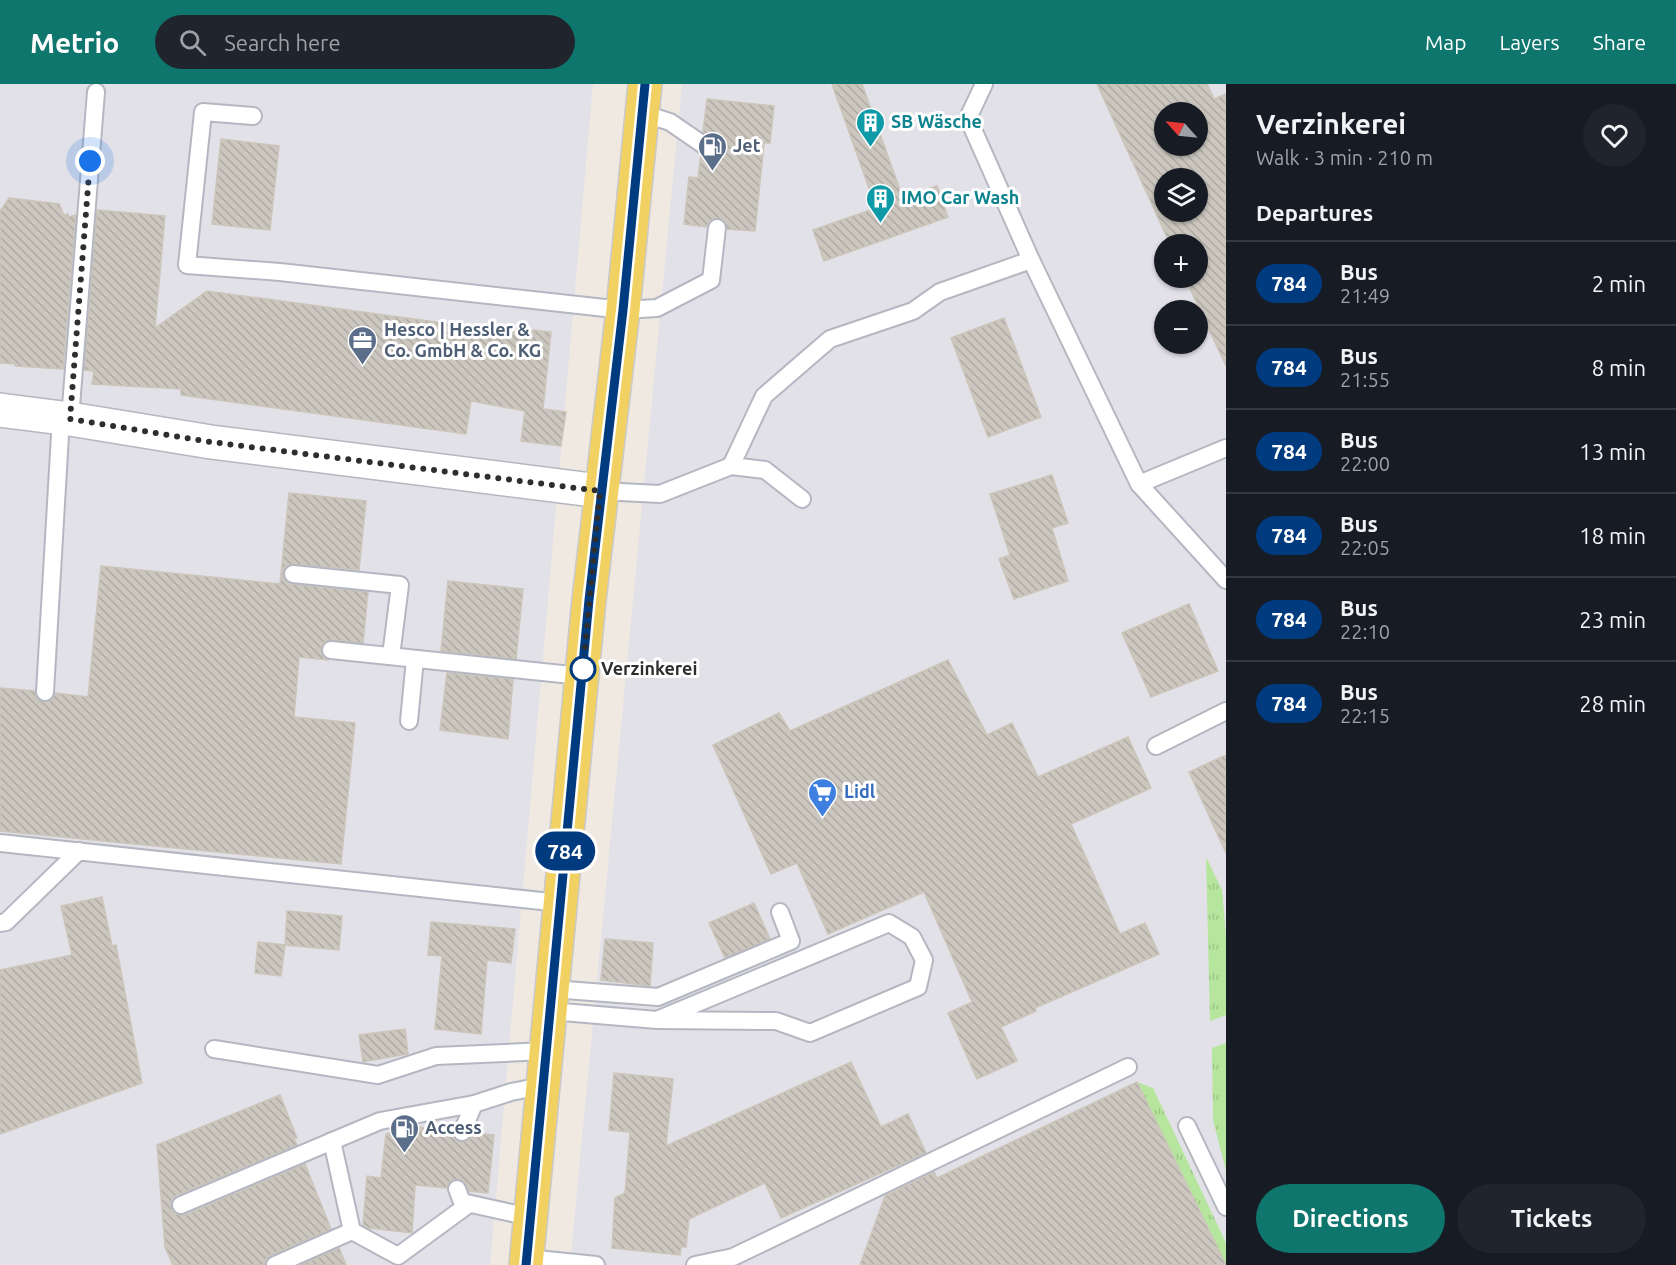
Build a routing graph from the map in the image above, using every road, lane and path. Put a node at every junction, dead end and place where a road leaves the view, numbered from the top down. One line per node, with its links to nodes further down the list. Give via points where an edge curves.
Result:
1 (984, 84): 7 (lane, via 968,118)
2 (96, 92): 10 (lane)
3 (644, 99): 5 (lane); 8 (main road)
4 (253, 116): 8 (lane, via 203,112 187,265)
5 (702, 144)
6 (717, 228): 8 (lane, via 711,280 657,308)
7 (1031, 260): 12 (lane, via 940,292 913,311 830,339 764,396); 13 (lane)
8 (623, 310): 14 (main road)
9 (0, 410): 10 (street)
10 (65, 418): 14 (street, via 211,442); 22 (lane)
11 (1226, 448): 13 (lane)
12 (731, 466): 14 (lane, via 660,494); 15 (lane, via 765,470)
13 (1139, 484): 17 (lane)
14 (600, 491): 21 (main road)
15 (802, 499)
16 (293, 574): 19 (lane, via 400,585)
17 (1226, 580)
18 (331, 650): 19 (lane)
19 (391, 656): 20 (lane)
20 (415, 659): 21 (lane); 24 (lane)
21 (581, 676): 28 (main road)
22 (45, 692)
23 (1226, 711): 25 (lane)
24 (409, 721)
25 (1156, 746)
26 (0, 843): 27 (lane)
27 (79, 851): 28 (lane); 30 (lane, via 6,922)
28 (560, 903): 31 (main road)
29 (780, 912): 31 (lane, via 791,941 658,997)
30 (0, 923)
31 (551, 1000): 32 (lane); 34 (main road)
32 (657, 1020): 32 (lane, via 889,924 912,937 924,960 918,987 810,1033 776,1020)
33 (214, 1049): 34 (lane, via 378,1076 436,1056)
34 (546, 1051): 36 (main road)
35 (1128, 1067): 50 (lane, via 734,1257)
36 (542, 1086): 37 (lane); 45 (main road)
37 (474, 1104): 39 (lane); 40 (lane, via 380,1121)
38 (1187, 1126): 44 (lane)
39 (462, 1132)
40 (332, 1141): 43 (lane); 46 (lane)
41 (457, 1189): 42 (lane, via 462,1202)
42 (469, 1204): 45 (lane); 46 (lane, via 398,1256)
43 (181, 1205)
44 (1226, 1207)
45 (530, 1216): 47 (main road)
46 (352, 1231): 48 (lane)
47 (526, 1261): 49 (lane)
48 (275, 1265)
49 (596, 1265)
50 (695, 1265)

